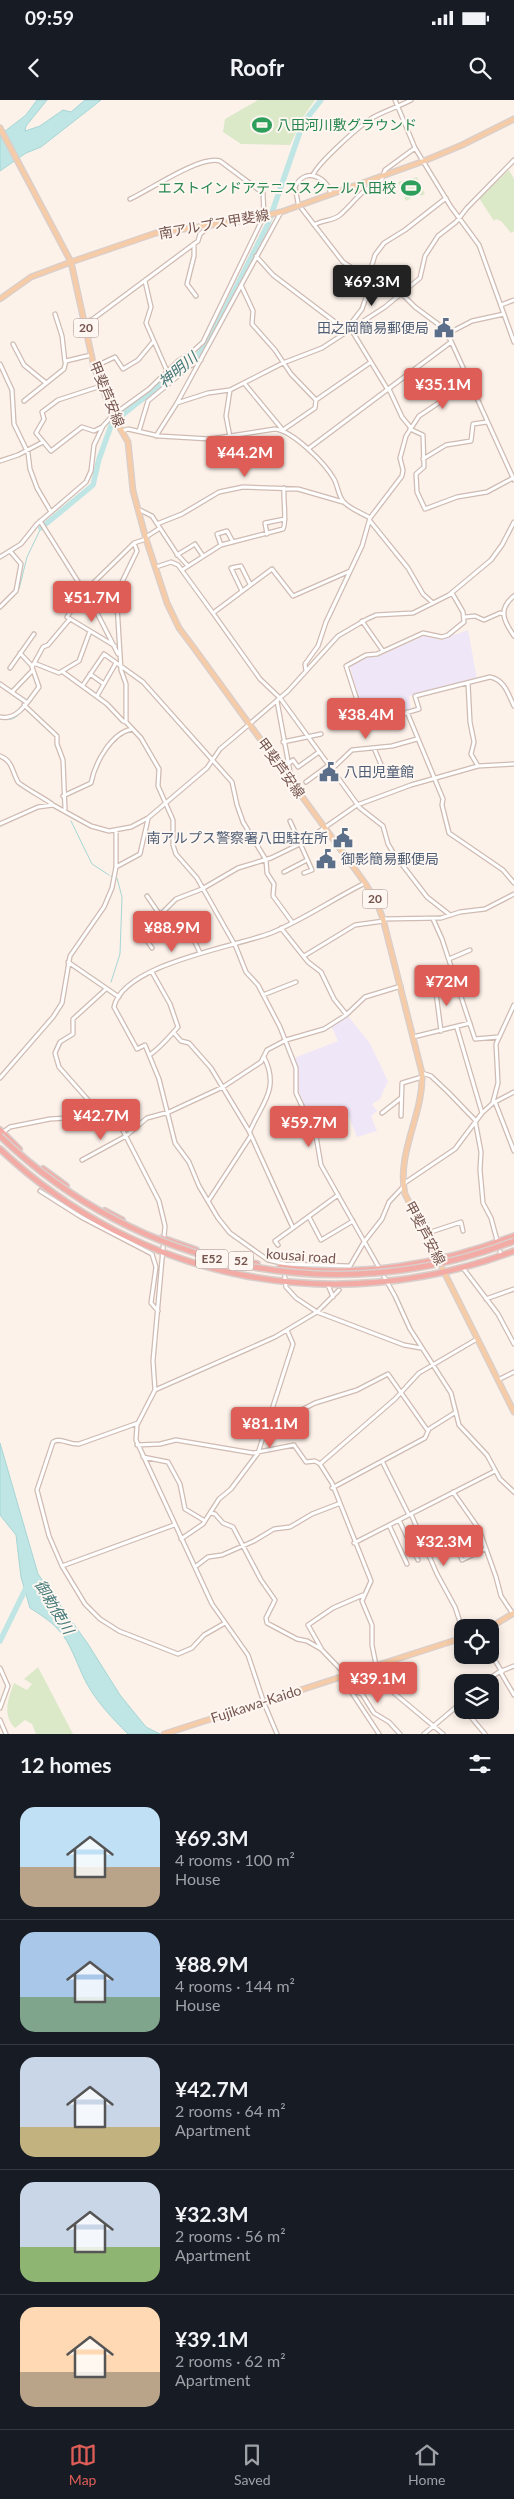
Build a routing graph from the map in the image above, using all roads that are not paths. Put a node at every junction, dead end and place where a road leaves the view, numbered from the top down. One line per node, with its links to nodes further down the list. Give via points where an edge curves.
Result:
1 (395, 100): 3 (street)
2 (411, 100): 3 (street)
3 (398, 107): 6 (street); 9 (street, via 369,120)
4 (514, 119): 8 (main road, 南アルプス甲斐線)
5 (0, 128): 23 (main road, 甲斐芦安線 / 20)
6 (415, 148): 8 (street); 10 (street, via 385,170)
7 (514, 160): 18 (street)
8 (424, 161): 10 (main road, 南アルプス甲斐線); 12 (street)
9 (313, 175): 11 (street, via 325,181); 14 (street, via 298,182 295,192)
10 (383, 175): 11 (main road, 南アルプス甲斐線); 20 (street, via 381,181 363,191 342,214)
11 (331, 194): 16 (main road, 南アルプス甲斐線)
12 (446, 198): 18 (street); 24 (street, via 384,243 375,255)
13 (130, 199): 17 (street, via 175,174 212,160 220,161 263,193)
14 (298, 203)
15 (302, 209): 20 (street)
16 (279, 212): 17 (main road, 南アルプス甲斐線); 22 (street)
17 (265, 216): 19 (main road, 南アルプス甲斐線); 51 (street, via 203,342)
18 (460, 218): 28 (street, via 428,248 420,278); 32 (street, via 482,253)
19 (213, 224): 21 (street, via 200,234); 23 (main road, 南アルプス甲斐線, via 156,233)
20 (314, 225): 24 (street, via 343,262)
21 (194, 244): 26 (street); 29 (street, via 187,284)
22 (256, 255): 27 (street); 37 (street, via 273,275)
23 (71, 262): 30 (main road, 南アルプス甲斐線, via 31,278); 35 (main road, 甲斐芦安線 / 20)
24 (368, 278): 25 (street)
25 (372, 280): 28 (street); 36 (street, via 362,309 349,326)
26 (145, 281): 35 (street, via 94,319); 40 (street, via 151,307 146,323)
27 (241, 284): 45 (street); 48 (street, via 253,312 252,324 276,350)
28 (400, 293): 36 (street); 39 (street)
29 (196, 296)
30 (0, 299)
31 (514, 300): 32 (street)
32 (501, 305): 34 (street)
33 (55, 314): 46 (street)
34 (504, 314): 38 (street); 39 (street, via 472,321)
35 (85, 322): 44 (main road, 甲斐芦安線 / 20)
36 (351, 329): 37 (street); 47 (street)
37 (345, 333): 48 (street, via 322,348)
38 (512, 333): 42 (street)
39 (447, 334): 41 (street)
40 (153, 342): 50 (street, via 138,360 123,369 115,357); 51 (street)
41 (451, 342): 52 (street); 56 (street)
42 (514, 342)
43 (13, 344): 53 (street, via 24,365)
44 (91, 355): 46 (street); 50 (main road, 甲斐芦安線 / 20)
45 (201, 360): 60 (street); 67 (street, via 148,401)
46 (65, 362): 53 (street, via 64,369)
47 (371, 362): 56 (street); 58 (street)
48 (283, 363): 54 (street); 58 (street)
49 (0, 364): 72 (street, via 12,390 14,424)
50 (94, 366): 55 (main road, 甲斐芦安線 / 20)
51 (167, 371): 61 (street)
52 (470, 382): 62 (street); 64 (street, via 419,416)
53 (46, 383): 59 (street)
54 (244, 383): 57 (street); 65 (street)
55 (101, 386): 61 (main road, 甲斐芦安線 / 20); 70 (street, via 58,400 42,412 44,418 36,433)
56 (389, 389): 64 (street); 71 (street)
57 (230, 390): 60 (street); 69 (street, via 226,416)
58 (316, 400): 65 (street, via 315,408)
59 (24, 401)
60 (177, 403): 68 (street)
61 (113, 417): 63 (street); 66 (main road, 甲斐芦安線 / 20)
62 (488, 422): 73 (street, via 473,424 471,440 446,445); 75 (street)
63 (103, 426): 70 (street, via 94,431 82,427 51,451); 79 (street, via 94,445 91,471 86,482)
64 (411, 428): 73 (street, via 423,435); 81 (street, via 400,458 402,476)
65 (282, 430): 69 (street); 71 (street)
66 (122, 431): 67 (street); 78 (main road, 甲斐芦安線 / 20, via 129,447 132,486)
67 (138, 432): 68 (street)
68 (156, 436): 69 (street, via 210,440)
69 (230, 437)
70 (42, 442): 72 (street)
71 (308, 449): 77 (street, via 332,477)
72 (26, 450): 74 (street); 79 (street, via 35,482)
73 (423, 459): 75 (street, via 424,467 416,474 416,486 425,509 487,492)
74 (0, 461)
75 (513, 479)
76 (284, 488): 77 (street, via 306,490); 80 (street, via 282,504); 84 (street, via 231,488)
77 (343, 502): 81 (street)
78 (138, 508): 84 (street, via 152,516); 86 (main road, 甲斐芦安線 / 20)
79 (51, 512): 82 (street)
80 (285, 519): 85 (street, via 285,528); 85 (street, via 265,524)
81 (370, 519): 97 (street); 103 (street, via 408,568 423,594)
82 (40, 522): 90 (street, via 21,544); 100 (street)
83 (514, 522): 101 (street, via 491,560)
84 (159, 526): 86 (street); 91 (street)
85 (267, 534): 87 (street)
86 (146, 538): 88 (street); 95 (main road, 甲斐芦安線 / 20)
87 (233, 542): 89 (street); 89 (street, via 227,531 217,534)
88 (134, 543): 100 (street); 116 (street, via 137,551 118,598)
89 (221, 546): 92 (street)
90 (10, 551): 93 (street); 104 (street, via 21,564 18,587)
91 (177, 555): 92 (street, via 195,544); 94 (street)
92 (203, 556): 94 (street)
93 (0, 557)
94 (188, 566): 96 (street)
95 (156, 567): 96 (street, via 171,562); 136 (main road, 甲斐芦安線 / 20, via 179,628)
96 (182, 570): 105 (street)
97 (350, 571): 98 (street, via 293,596 272,569); 122 (street, via 318,646 306,664)
98 (250, 584): 99 (street); 99 (street, via 241,566 231,568)
99 (242, 590): 105 (street)
100 (85, 592): 108 (street, via 69,611); 113 (street)
101 (452, 593): 103 (street); 107 (street)
102 (514, 596): 106 (street, via 505,603)
103 (433, 603): 109 (street, via 413,612)
104 (0, 607)
105 (213, 613): 130 (street)
106 (504, 614): 107 (street, via 484,620 475,616); 112 (street)
107 (465, 617): 114 (street, via 464,622 448,635 423,633)
108 (69, 620): 110 (street); 118 (street, via 43,647)
109 (362, 621): 114 (street); 122 (street, via 338,636)
110 (90, 631): 113 (street); 121 (street, via 79,661)
111 (34, 634): 115 (street)
112 (514, 636)
113 (115, 646): 116 (street)
114 (383, 651): 133 (street, via 366,655 346,666 365,725)
115 (20, 653): 118 (street); 119 (street)
116 (119, 657): 117 (street)
117 (118, 664): 123 (street, via 104,654); 127 (street); 135 (street, via 126,684); 145 (street, via 143,682)
118 (33, 665): 120 (street); 121 (street, via 55,673)
119 (10, 668)
120 (32, 671): 128 (street); 131 (street, via 40,685)
121 (62, 671): 126 (street)
122 (306, 672): 130 (street)
123 (90, 674): 126 (street); 127 (street)
124 (468, 683): 132 (street, via 490,678 500,680); 133 (street, via 415,696 419,709); 149 (street, via 474,742 471,754)
125 (0, 684): 128 (street)
126 (82, 684): 129 (street)
127 (104, 684): 129 (street)
128 (12, 692): 131 (street)
129 (97, 696): 135 (street)
130 (279, 699): 136 (street); 139 (street); 141 (street)
131 (25, 704): 134 (street, via 16,715); 155 (street, via 57,736 62,760)
132 (514, 706)
133 (407, 712): 140 (street)
134 (0, 717)
135 (126, 722): 137 (street)
136 (249, 725): 145 (street, via 220,749); 152 (main road, 甲斐芦安線 / 20)
137 (132, 729): 155 (street, via 121,732 103,751 91,783); 157 (street, via 159,769 158,786)
138 (321, 734): 139 (street)
139 (308, 737): 141 (street); 143 (street)
140 (417, 739): 142 (street); 153 (street)
141 (283, 742): 146 (street)
142 (374, 748): 150 (street, via 352,750); 151 (street, via 385,774)
143 (319, 752): 146 (street, via 298,767 292,760); 148 (street)
144 (0, 756): 156 (street, via 12,766 18,784)
145 (213, 760): 157 (street); 166 (street, via 232,782 243,822)
146 (288, 764): 152 (street, via 291,777)
147 (514, 764): 149 (street)
148 (329, 765): 150 (street); 154 (street)
149 (478, 766): 153 (street)
150 (332, 769): 158 (street)
151 (381, 776)
152 (288, 779): 163 (main road, 甲斐芦安線 / 20)
153 (434, 779): 158 (street); 172 (street, via 443,799 449,833 503,870)
154 (306, 782)
155 (63, 796): 159 (street)
156 (53, 804): 159 (street); 162 (street)
157 (166, 804): 160 (street); 173 (street, via 172,820 174,850 193,872)
158 (357, 804): 163 (street); 177 (street, via 383,826 394,854 427,897)
159 (65, 810): 164 (street, via 101,830)
160 (148, 818): 164 (street); 168 (street, via 140,854)
161 (290, 822): 165 (street)
162 (0, 824)
163 (324, 828): 165 (street); 171 (main road, 甲斐芦安線 / 20)
164 (116, 831): 168 (street)
165 (300, 844): 166 (street); 167 (street)
166 (266, 860): 173 (street, via 238,868); 180 (street, via 267,873 274,884 273,896)
167 (307, 860): 169 (street); 170 (street, via 312,870)
168 (116, 868): 189 (street, via 104,907)
169 (284, 872)
170 (304, 873)
171 (365, 883): 179 (main road, 甲斐芦安線 / 20); 180 (street)
172 (514, 884)
173 (202, 889): 176 (street, via 176,899); 183 (street)
174 (514, 894): 177 (street, via 485,909)
175 (147, 896): 176 (street)
176 (160, 915): 181 (street)
177 (450, 915): 178 (street)
178 (433, 919): 179 (street); 188 (street)
179 (384, 920): 187 (street, via 356,925); 193 (main road, 甲斐芦安線 / 20)
180 (292, 922): 182 (street)
181 (167, 924): 184 (street, via 148,942); 186 (street, via 177,920 181,922)
182 (281, 928): 183 (street); 187 (street)
183 (234, 945): 186 (street); 195 (street, via 246,972)
184 (152, 948)
185 (470, 950): 188 (street)
186 (200, 953): 190 (street)
187 (304, 956): 198 (street, via 321,972 334,999)
188 (449, 959): 199 (street)
189 (68, 962): 194 (street); 209 (street, via 64,997 59,1010)
190 (152, 972): 196 (street, via 135,979); 202 (street, via 170,1004 178,1028)
191 (296, 982): 195 (street)
192 (435, 985): 201 (street)
193 (401, 986): 198 (street, via 365,997); 203 (main road, 甲斐芦安線 / 20)
194 (106, 989): 196 (street); 218 (street, via 72,1019 73,1034 60,1042 55,1053 60,1067 89,1101)
195 (263, 995): 205 (street)
196 (119, 997): 206 (street, via 115,1003 116,1011 137,1049 145,1045)
197 (514, 1005): 204 (street)
198 (346, 1014): 205 (street, via 324,1029)
199 (470, 1023): 200 (street); 204 (street, via 476,1039)
200 (457, 1028): 201 (street); 216 (street)
201 (441, 1031): 203 (street)
202 (174, 1033): 206 (street); 210 (street, via 204,1059)
203 (413, 1036): 208 (main road, 甲斐芦安線 / 20)
204 (498, 1037): 213 (street, via 498,1083)
205 (286, 1040): 207 (street, via 267,1050); 229 (street, via 296,1068 296,1093 316,1136 321,1165)
206 (150, 1054): 214 (street)
207 (264, 1057): 210 (street); 220 (street, via 271,1088)
208 (422, 1075): 212 (street, via 402,1083); 219 (street, via 431,1076); 227 (main road, 甲斐芦安線 / 20, via 421,1093 403,1168)
209 (0, 1078)
210 (223, 1087): 214 (street); 220 (street)
211 (514, 1092): 213 (street)
212 (401, 1098): 215 (street); 217 (street)
213 (494, 1102): 216 (street); 225 (street)
214 (169, 1112): 222 (street, via 147,1118); 230 (street, via 175,1143)
215 (382, 1113)
216 (482, 1113): 219 (street)
217 (401, 1116)
218 (100, 1120): 221 (street, via 50,1119 10,1127); 222 (street, via 118,1120)
219 (475, 1120): 227 (street, via 454,1149); 239 (street, via 481,1152 483,1203)
220 (249, 1131): 223 (street)
221 (1, 1133): 236 (highway, kousai road / 52, via 76,1194 118,1218); 237 (highway, E52, bridge, via 45,1175 98,1211 154,1239 214,1259 274,1271 338,1275 408,1270 458,1259)
222 (126, 1136): 226 (street); 236 (street, via 159,1201 164,1218)
223 (250, 1136): 230 (street); 233 (street)
224 (0, 1149): 242 (highway, kousai road / 52, via 72,1206)
225 (514, 1151)
226 (82, 1160)
227 (403, 1186): 235 (main road, 甲斐芦安線 / 20); 238 (street)
228 (40, 1191): 256 (street, via 81,1217 152,1254 156,1267 151,1303)
229 (338, 1195): 231 (street); 232 (street)
230 (209, 1200): 245 (street, via 230,1233 268,1260)
231 (308, 1217): 232 (street, via 321,1240); 233 (street)
232 (353, 1221): 238 (street)
233 (292, 1228): 240 (street, via 275,1241)
234 (463, 1231): 235 (street, via 461,1222)
235 (425, 1234): 244 (main road, 甲斐芦安線 / 20)
236 (164, 1238): 242 (street); 245 (highway, kousai road / 52, via 227,1258)
237 (514, 1239): 239 (highway, kousai road / 52)
238 (364, 1242): 245 (street, via 350,1266); 247 (street)
239 (497, 1242): 243 (street); 244 (highway, kousai road / 52)
240 (278, 1246)
241 (514, 1251): 243 (highway, kousai road / 52)
242 (162, 1254): 249 (highway, kousai road / 52, via 224,1272); 256 (street)
243 (502, 1256): 246 (highway, kousai road / 52)
244 (438, 1259): 247 (highway, kousai road / 52); 248 (main road, 甲斐芦安線 / 20)
245 (285, 1266): 247 (highway, kousai road / 52, via 337,1271); 249 (street)
246 (463, 1268): 248 (highway, kousai road / 52); 255 (street)
247 (380, 1269): 250 (street)
248 (445, 1272): 250 (highway, kousai road / 52); 259 (main road, 甲斐芦安線 / 20)
249 (284, 1282): 251 (highway, kousai road / 52); 257 (street, via 289,1293)
250 (386, 1282): 251 (highway, kousai road / 52); 261 (street)
251 (328, 1285): 254 (street)
252 (514, 1289): 255 (street)
253 (339, 1290): 254 (street)
254 (333, 1297): 257 (street)
255 (486, 1299): 260 (street)
256 (158, 1312): 265 (street, via 153,1367)
257 (317, 1312): 258 (street); 261 (street, via 404,1345)
258 (287, 1330): 265 (street); 270 (street, via 293,1344)
259 (477, 1339): 262 (street); 264 (main road, 甲斐芦安線 / 20)
260 (514, 1344)
261 (422, 1348): 262 (street)
262 (433, 1365): 266 (street, via 419,1373); 267 (street, via 451,1393)
263 (514, 1372): 264 (street)
264 (498, 1380): 268 (main road, 甲斐芦安線 / 20)
265 (155, 1390): 269 (street)
266 (402, 1392): 270 (street, via 391,1375 386,1374 357,1390 314,1403); 271 (street); 276 (street)
267 (456, 1412): 271 (street); 277 (street, via 459,1425 487,1455)
268 (514, 1412)
269 (138, 1423): 272 (street); 295 (street, via 79,1444 61,1440 53,1442 38,1490 49,1536)
270 (266, 1428): 273 (street)
271 (428, 1431): 275 (street, via 424,1438)
272 (137, 1445): 273 (street, via 180,1440); 274 (street)
273 (258, 1453): 276 (street, via 294,1445 306,1462); 282 (street)
274 (142, 1457): 285 (street, via 168,1462 180,1484 185,1509); 286 (street)
275 (382, 1460): 278 (street); 283 (street)
276 (320, 1464): 278 (street)
277 (494, 1471): 279 (street); 280 (street)
278 (332, 1488): 281 (street)
279 (453, 1492): 283 (street); 292 (street, via 476,1523)
280 (514, 1492)
281 (338, 1504): 289 (street); 290 (street, via 290,1527 274,1529)
282 (211, 1513): 285 (street); 290 (street, via 232,1526)
283 (410, 1514): 284 (street); 299 (street)
284 (399, 1520): 287 (street); 293 (street)
285 (205, 1521): 288 (street)
286 (174, 1525): 288 (street); 295 (street)
287 (389, 1525): 289 (street); 294 (street)
288 (181, 1539): 296 (street)
289 (354, 1543): 297 (street, via 371,1581)
290 (244, 1546): 296 (street, via 208,1557); 303 (street, via 275,1600 266,1618 267,1623)
291 (457, 1547): 292 (street, via 462,1560)
292 (485, 1549): 298 (street, via 501,1596)
293 (418, 1560)
294 (407, 1564)
295 (62, 1566): 301 (street, via 85,1604 100,1619 119,1631 174,1654 188,1651 204,1635)
296 (195, 1567): 301 (street)
297 (363, 1595): 303 (street, via 333,1608 309,1624); 305 (street, via 363,1605 372,1625)
298 (513, 1614): 300 (main road)
299 (459, 1619)
300 (499, 1622)
301 (225, 1623): 313 (street, via 248,1655)
302 (454, 1641): 305 (main road, Fujikawa-Kaido)
303 (321, 1649): 309 (street)
304 (496, 1664): 308 (street)
305 (376, 1665): 309 (main road, Fujikawa-Kaido)
306 (514, 1666): 308 (street)
307 (0, 1668): 314 (street, via 8,1686)
308 (501, 1673): 312 (street)
309 (346, 1674): 310 (street); 313 (main road, Fujikawa-Kaido)
310 (351, 1690): 323 (street); 324 (street, via 362,1694 374,1713)
311 (394, 1693): 318 (street)
312 (514, 1695)
313 (264, 1703): 321 (main road, Fujikawa-Kaido); 322 (street)
314 (0, 1708)
315 (454, 1712): 318 (street)
316 (472, 1719): 319 (street)
317 (0, 1720): 320 (street)
318 (435, 1726): 325 (street); 326 (street)
319 (481, 1730): 327 (street); 328 (street)
320 (6, 1734)
321 (164, 1734)
322 (277, 1734)
323 (379, 1734)
324 (400, 1734)
325 (424, 1734)
326 (443, 1734)
327 (476, 1734)
328 (485, 1734)

